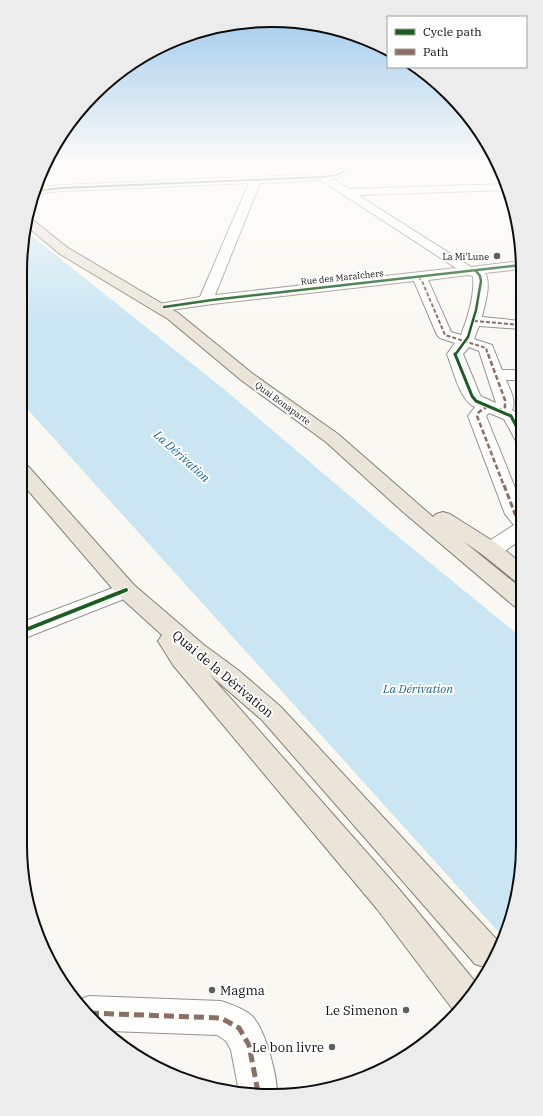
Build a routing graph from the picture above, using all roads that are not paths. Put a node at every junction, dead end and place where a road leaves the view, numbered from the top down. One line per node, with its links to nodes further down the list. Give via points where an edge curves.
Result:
1 (240, 218): 8 (street)
2 (389, 218): 6 (street)
3 (32, 225): 9 (main road, Quai Bonaparte, via 64,251)
4 (87, 249): 9 (main road)
5 (516, 266): 6 (street, Rue des Maraîchers)
6 (473, 271): 7 (street, Rue des Maraîchers); 10 (street, via 480,276)
7 (418, 277): 8 (street, Rue des Maraîchers); 12 (street, via 445,335)
8 (206, 301): 9 (street, Rue des Maraîchers)
9 (169, 312): 17 (main road, Quai Bonaparte, via 247,377)
10 (474, 321): 11 (street); 12 (street)
11 (516, 324)
12 (465, 342): 13 (street, via 486,348); 15 (street, via 455,354 472,396 476,401)
13 (495, 375): 14 (street); 15 (street, via 506,400)
14 (516, 375)
15 (503, 410): 16 (street, via 513,418); 19 (street, via 479,412 477,416)
16 (516, 424)
17 (332, 438): 21 (main road); 24 (main road, Quai Bonaparte)
18 (27, 477): 23 (main road, Quai de la Dérivation)
19 (516, 515)
20 (516, 533): 21 (street)
21 (491, 550): 22 (main road)
22 (516, 570)
23 (126, 590): 25 (main road, Quai de la Dérivation); 26 (street)
24 (516, 596)
25 (150, 612): 27 (main road, Quai de la Dérivation, via 271,713); 28 (main road, via 182,659 388,899)
26 (27, 629)
27 (487, 953)
28 (464, 995)
29 (95, 1013): 30 (street, via 221,1018 240,1028 249,1045)
30 (257, 1088)

